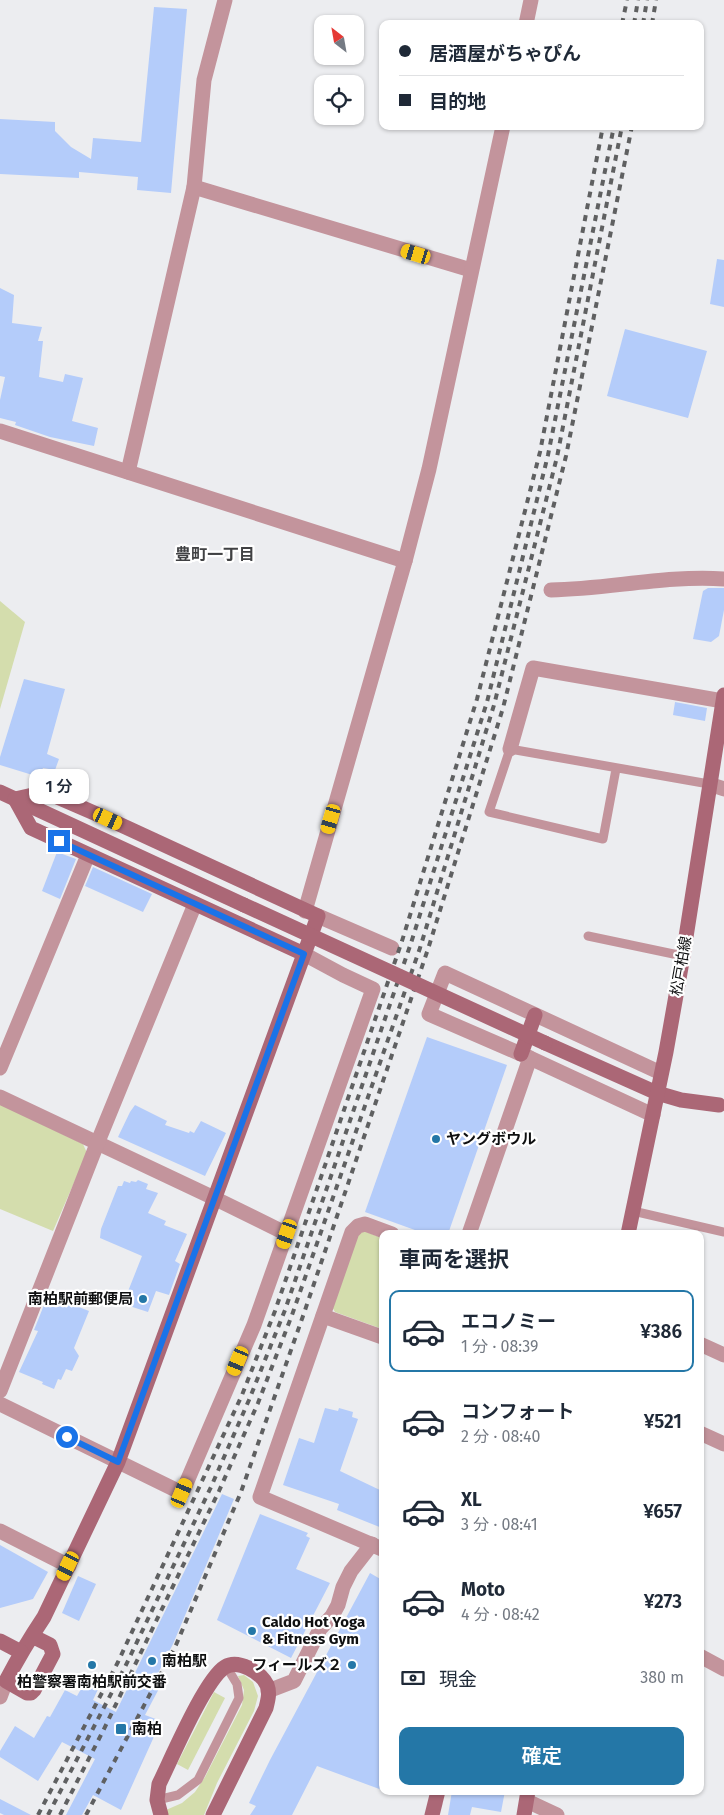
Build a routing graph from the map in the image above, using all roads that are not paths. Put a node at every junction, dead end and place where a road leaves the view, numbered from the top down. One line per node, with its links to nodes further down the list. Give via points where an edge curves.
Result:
1 (225, 0): 5 (street, via 204,80)
2 (531, 0): 3 (street)
3 (527, 20)
4 (502, 130): 6 (street)
5 (194, 187): 6 (street); 8 (street)
6 (471, 270): 9 (street, via 445,400)
7 (0, 431): 8 (street)
8 (128, 472): 9 (street)
9 (405, 561): 21 (street)
10 (724, 579): 11 (street, via 682,578)
11 (551, 590)
12 (724, 698): 13 (street, via 532,668); 15 (street, 松戸柏線)
13 (510, 749): 14 (lane); 14 (lane, via 490,812 603,839)
14 (616, 769): 15 (lane)
15 (709, 784): 16 (street); 25 (street, 松戸柏線)
16 (724, 789)
17 (0, 792): 18 (street)
18 (14, 799): 19 (street, via 31,828); 21 (street, via 46,792); 30 (street, bridge)
19 (88, 855): 20 (street); 28 (street)
20 (195, 904): 24 (street); 34 (street)
21 (311, 914): 23 (street); 24 (street)
22 (588, 936): 25 (lane)
23 (392, 948)
24 (304, 954): 35 (street); 41 (street, via 373,989)
25 (683, 956): 29 (street, 松戸柏線)
26 (535, 1015): 27 (street); 27 (street, via 445,973 429,1014); 29 (street)
27 (525, 1056): 33 (street); 38 (street)
28 (0, 1068)
29 (661, 1073): 30 (street, 松戸柏線)
30 (657, 1093): 32 (street); 33 (street, 松戸柏線)
31 (0, 1097): 34 (street)
32 (722, 1106)
33 (653, 1115): 36 (street, 松戸柏線)
34 (97, 1144): 35 (street); 46 (street)
35 (214, 1198): 41 (street); 50 (street)
36 (632, 1211): 39 (street, 松戸柏線); 40 (lane)
37 (381, 1230): 42 (street, via 365,1224 352,1232)
38 (471, 1230)
39 (629, 1230)
40 (724, 1232)
41 (287, 1234): 50 (street, via 254,1325 182,1493)
42 (322, 1316): 43 (street); 52 (street, via 260,1497)
43 (379, 1336)
44 (704, 1346): 45 (street)
45 (724, 1355)
46 (0, 1391)
47 (0, 1404): 50 (street)
48 (704, 1435): 49 (street)
49 (724, 1444)
50 (118, 1462): 53 (street)
51 (0, 1531): 53 (street)
52 (377, 1546): 61 (street, via 351,1571 338,1605 320,1629 294,1681)
53 (68, 1566): 54 (street)
54 (32, 1636): 56 (street); 60 (street, via 50,1645 53,1654 34,1690 27,1692)
55 (0, 1640): 56 (street)
56 (21, 1652): 60 (street)
57 (704, 1658): 59 (street)
58 (226, 1666): 61 (street, via 243,1666 256,1673 266,1684); 64 (street, via 212,1680 194,1712 159,1784); 64 (lane, via 237,1684 239,1698 198,1780 178,1795)
59 (724, 1669)
60 (6, 1680): 62 (street)
61 (268, 1692): 67 (street, via 266,1708)
62 (0, 1697)
63 (437, 1795): 68 (street)
64 (157, 1800): 66 (street)
65 (526, 1802): 69 (street)
66 (161, 1815)
67 (213, 1815)
68 (432, 1815)
69 (558, 1815)

